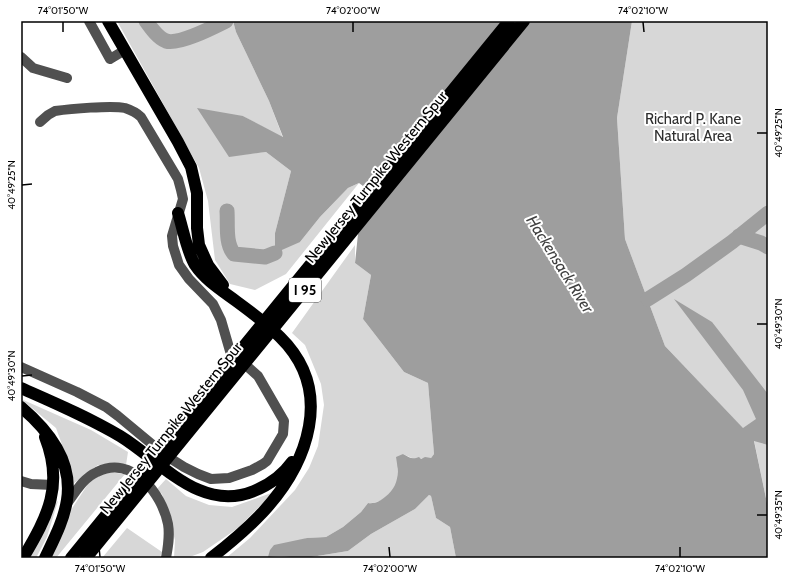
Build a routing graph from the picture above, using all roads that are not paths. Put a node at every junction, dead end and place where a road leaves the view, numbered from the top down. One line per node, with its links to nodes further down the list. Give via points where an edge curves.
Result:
1 (89, 21): 5 (lane, via 110,59)
2 (108, 21): 5 (highway)
3 (509, 21): 24 (highway, New Jersey Turnpike Western Spur / I 95)
4 (524, 21): 25 (highway, New Jersey Turnpike Western Spur / I 95)
5 (125, 50): 10 (highway, via 190,167 197,193 198,239 205,260 220,282)
6 (21, 57): 7 (lane, via 37,69)
7 (67, 78)
8 (40, 122): 9 (lane, via 48,115 59,111 120,107 134,112 144,121 178,179 183,199)
9 (178, 213): 10 (highway, via 188,250 197,268); 11 (lane, via 172,236 179,265 188,279 213,304 221,320 230,351 258,376 284,421 281,440 263,464 229,478 211,479 198,474 165,455 106,407)
10 (248, 310): 15 (highway, via 286,344 297,357 305,373 310,389 312,412)
11 (21, 367)
12 (21, 388): 15 (highway, via 98,423 133,445 182,482 196,490 212,494 230,497 265,487 284,472)
13 (21, 407): 14 (highway)
14 (37, 422): 17 (highway, via 50,452); 18 (highway, via 53,440 63,459 68,493)
15 (302, 450): 20 (highway, via 290,477 278,493 263,512)
16 (21, 482): 17 (lane)
17 (53, 485): 19 (highway, via 48,508)
18 (66, 506): 23 (highway); 26 (lane, via 82,484 96,472 114,468 131,471 149,486 162,504 169,531)
19 (40, 527): 21 (highway); 22 (highway)
20 (234, 538): 27 (highway); 28 (highway)
21 (21, 548)
22 (23, 558)
23 (45, 558)
24 (71, 558)
25 (86, 558)
26 (166, 558)
27 (200, 558)
28 (211, 558)

